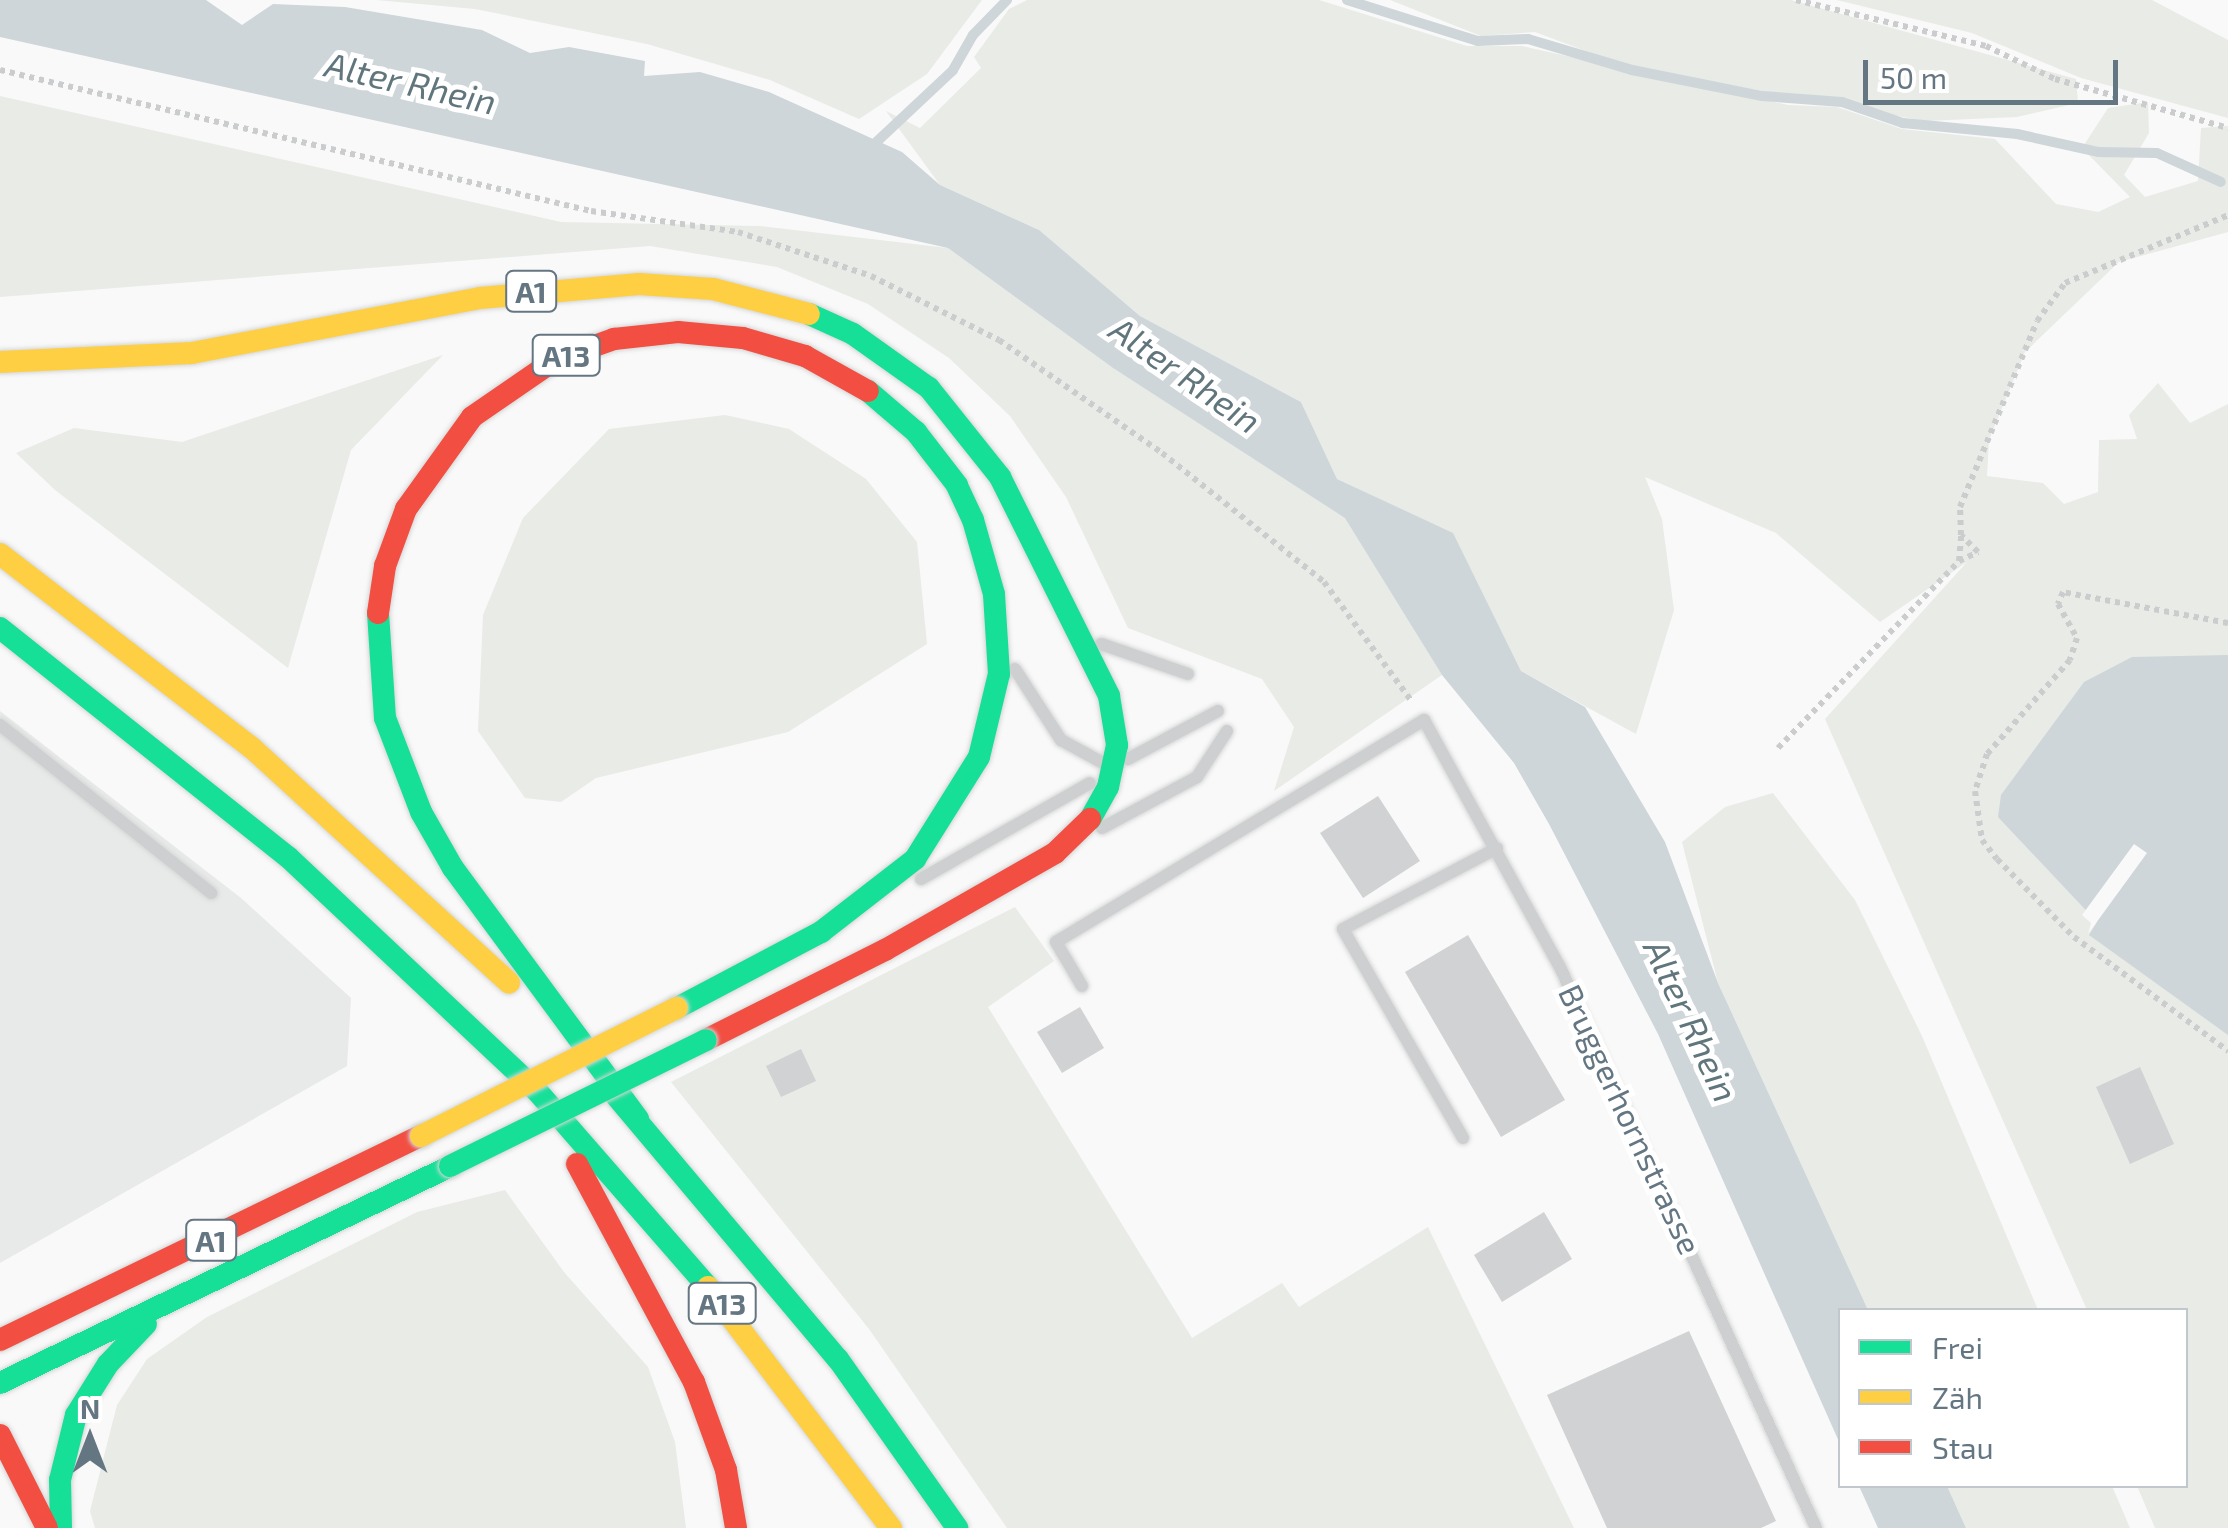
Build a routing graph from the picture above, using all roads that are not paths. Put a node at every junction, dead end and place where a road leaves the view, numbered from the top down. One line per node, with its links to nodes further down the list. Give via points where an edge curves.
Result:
1 (0, 362): 5 (highway, A1, via 192,353 559,288 676,286 772,302 869,344 949,408 1000,477)
2 (0, 554): 17 (highway, via 316,803 530,1002)
3 (0, 628): 16 (highway, via 288,857)
4 (999, 636): 10 (lane, via 1061,740); 14 (highway, A13, via 991,722 956,802 900,874); 17 (highway, A13, via 977,530 946,469 876,396 784,348 678,332 576,351 484,406 433,463 394,537 378,606 379,681 391,738 453,868)
5 (1082, 636): 6 (lane); 10 (highway, A1, via 1114,710)
6 (1188, 674)
7 (1218, 710): 10 (lane)
8 (0, 724): 13 (lane)
9 (1227, 732): 12 (lane, via 1197,777)
10 (1114, 766): 12 (highway, A1, via 1095,813); 14 (lane, via 1062,803)
11 (1497, 848): 15 (lane, Bruggerhornstrasse, via 1424,720 1056,942); 19 (lane, via 1343,930); 29 (lane, Bruggerhornstrasse, via 1663,1183)
12 (1056, 853): 20 (highway, A1, bridge, via 885,950)
13 (211, 893)
14 (822, 932): 18 (highway, A13, bridge)
15 (1082, 986)
16 (537, 1090): 26 (highway, via 694,1382 726,1470); 27 (highway, A13, via 745,1330)
17 (638, 1119): 28 (highway, A13, via 838,1359)
18 (420, 1136): 21 (highway, A1)
19 (1463, 1138)
20 (164, 1308): 22 (highway, A1); 25 (highway, A1, via 108,1364 76,1415 60,1480)
21 (0, 1340)
22 (0, 1383)
23 (0, 1434): 24 (highway)
24 (47, 1528)
25 (61, 1528)
26 (736, 1528)
27 (890, 1528)
28 (957, 1528)
29 (1816, 1528)

